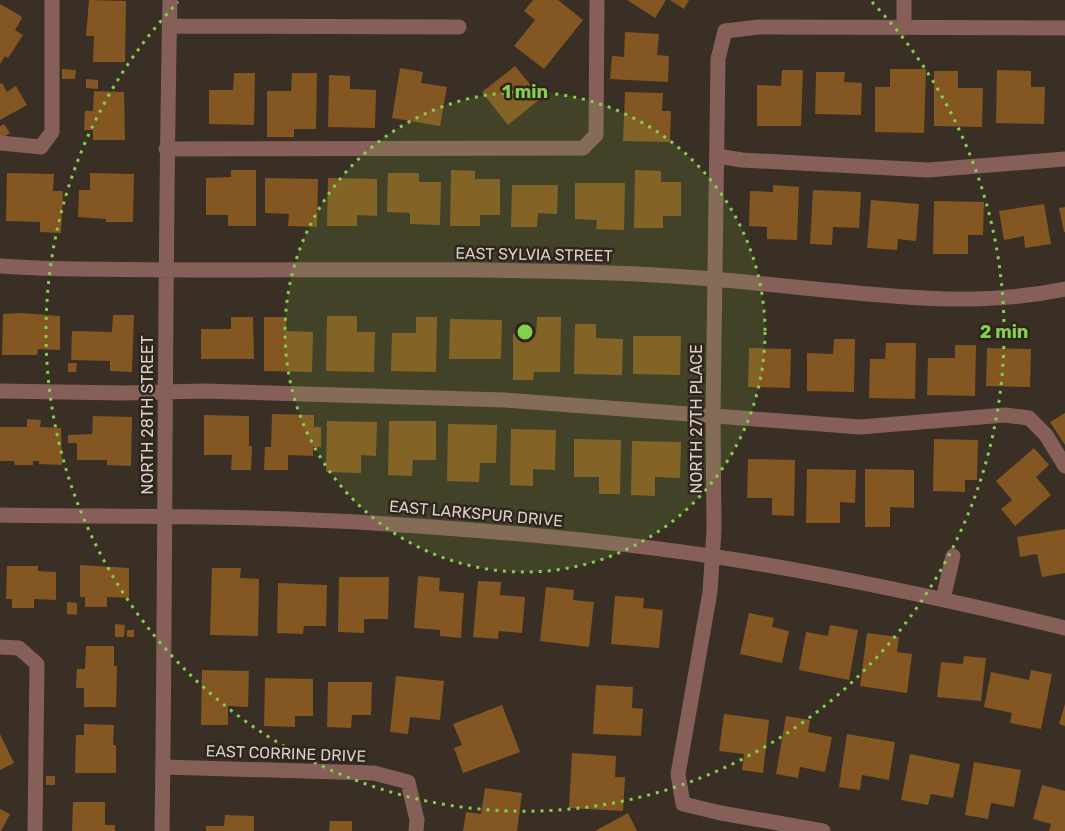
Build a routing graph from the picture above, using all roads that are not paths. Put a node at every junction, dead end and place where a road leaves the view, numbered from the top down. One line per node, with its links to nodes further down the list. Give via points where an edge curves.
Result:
1 (52, 0): 9 (street, via 52,132 41,147)
2 (170, 0): 5 (street, NORTH 28TH STREET)
3 (597, 0): 10 (street, via 596,135 583,148)
4 (904, 0): 7 (street)
5 (169, 26): 6 (street); 10 (street, NORTH 28TH STREET)
6 (459, 27)
7 (904, 28): 8 (street); 11 (street, NORTH 27TH PLACE, via 759,27 725,31 718,59)
8 (1065, 28)
9 (0, 143)
10 (166, 149): 14 (street, NORTH 28TH STREET)
11 (717, 156): 12 (street, via 928,170); 15 (street, NORTH 27TH PLACE)
12 (1065, 159)
13 (0, 266): 14 (street, EAST SYLVIA STREET)
14 (165, 270): 15 (street, EAST SYLVIA STREET, via 444,270); 18 (street, NORTH 28TH STREET)
15 (715, 280): 16 (street, EAST SYLVIA STREET, via 920,300 1022,297); 19 (street, NORTH 27TH PLACE)
16 (1065, 289)
17 (0, 391): 18 (street)
18 (166, 392): 19 (street, via 505,400); 22 (street, NORTH 28TH STREET)
19 (713, 415): 20 (street, via 860,427 1005,415 1029,418 1046,435); 24 (street, NORTH 27TH PLACE)
20 (1065, 466)
21 (0, 515): 22 (street, EAST LARKSPUR DRIVE)
22 (165, 517): 24 (street, EAST LARKSPUR DRIVE, via 387,524 568,539); 28 (street, NORTH 28TH STREET)
23 (953, 556): 25 (street)
24 (712, 557): 25 (street, EAST LARKSPUR DRIVE); 32 (street, NORTH 27TH PLACE, via 710,592 678,774 682,804)
25 (943, 599): 26 (street, EAST LARKSPUR DRIVE)
26 (1065, 628)
27 (0, 648): 29 (street, via 19,648 36,664)
28 (163, 767): 30 (street, NORTH 28TH STREET); 31 (street, EAST CORRINE DRIVE, via 374,773 408,782)
29 (35, 831)
30 (162, 831)
31 (416, 831)
32 (823, 831)

